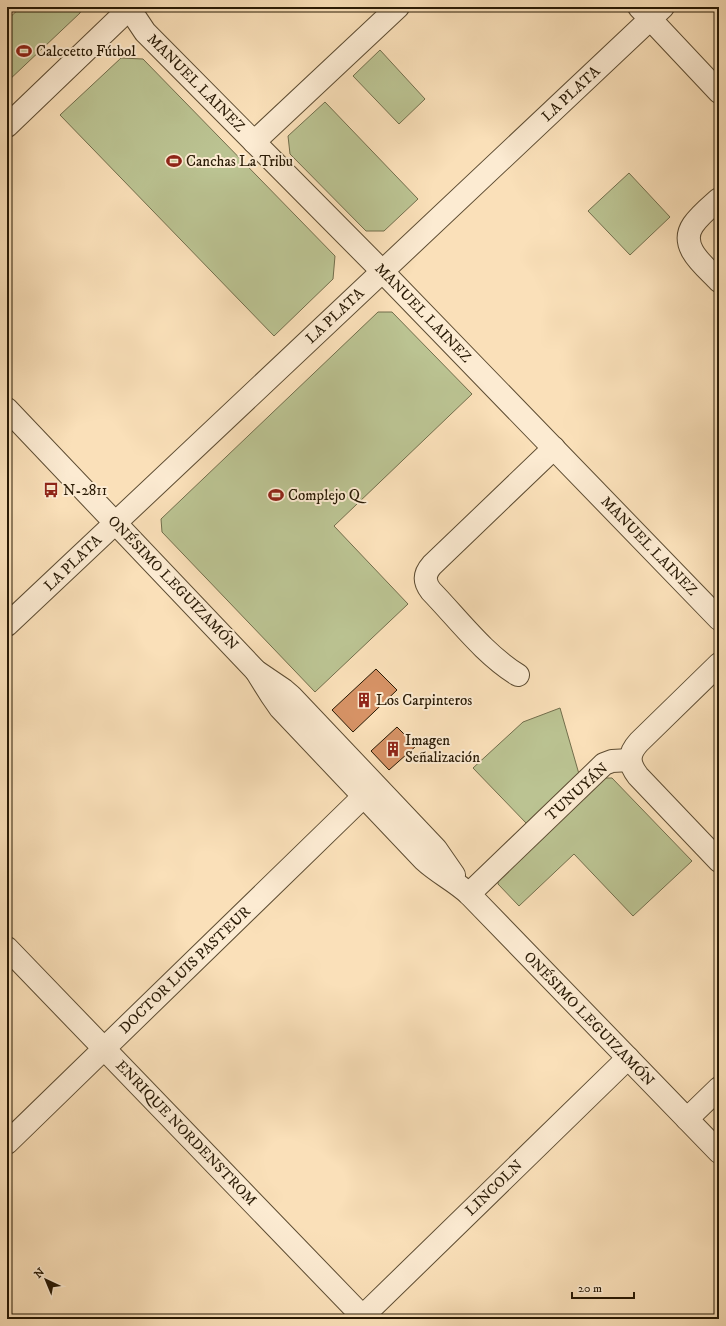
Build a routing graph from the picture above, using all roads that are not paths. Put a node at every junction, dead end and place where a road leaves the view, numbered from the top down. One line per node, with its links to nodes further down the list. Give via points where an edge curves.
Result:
1 (131, 7): 5 (street); 6 (street, MANUEL LAINEZ, via 145,32)
2 (398, 7): 6 (street)
3 (651, 11): 4 (street); 8 (street, LA PLATA)
4 (719, 92)
5 (7, 126)
6 (254, 142): 8 (street, MANUEL LAINEZ)
7 (719, 199): 9 (street, via 693,225 688,239 698,259)
8 (383, 272): 11 (street, MANUEL LAINEZ); 12 (street, LA PLATA)
9 (719, 281)
10 (7, 409): 12 (street, ONÉSIMO LEGUIZAMÓN)
11 (554, 448): 13 (street, MANUEL LAINEZ); 17 (street, via 432,565 426,574 426,583 431,591 490,654)
12 (115, 523): 14 (street, LA PLATA); 16 (street, ONÉSIMO LEGUIZAMÓN)
13 (719, 619)
14 (7, 625)
15 (719, 664): 18 (street, TUNUYÁN, via 634,747)
16 (256, 671): 19 (street, ONÉSIMO LEGUIZAMÓN, via 280,708); 21 (street, ONÉSIMO LEGUIZAMÓN, via 290,696 425,838)
17 (518, 675)
18 (630, 760): 20 (street, via 638,776); 21 (street, TUNUYÁN, via 607,762 600,767)
19 (364, 796): 21 (street, ONÉSIMO LEGUIZAMÓN, via 431,866); 23 (street, DOCTOR LUIS PASTEUR)
20 (719, 861)
21 (464, 890): 24 (street, ONÉSIMO LEGUIZAMÓN)
22 (7, 948): 23 (street, ENRIQUE NORDENSTROM)
23 (104, 1049): 27 (street, DOCTOR LUIS PASTEUR); 29 (street, ENRIQUE NORDENSTROM)
24 (628, 1058): 26 (street, ONÉSIMO LEGUIZAMÓN); 29 (street, LINCOLN)
25 (719, 1088): 26 (street)
26 (687, 1119): 28 (street, ONÉSIMO LEGUIZAMÓN)
27 (7, 1143)
28 (719, 1152)
29 (363, 1318)

